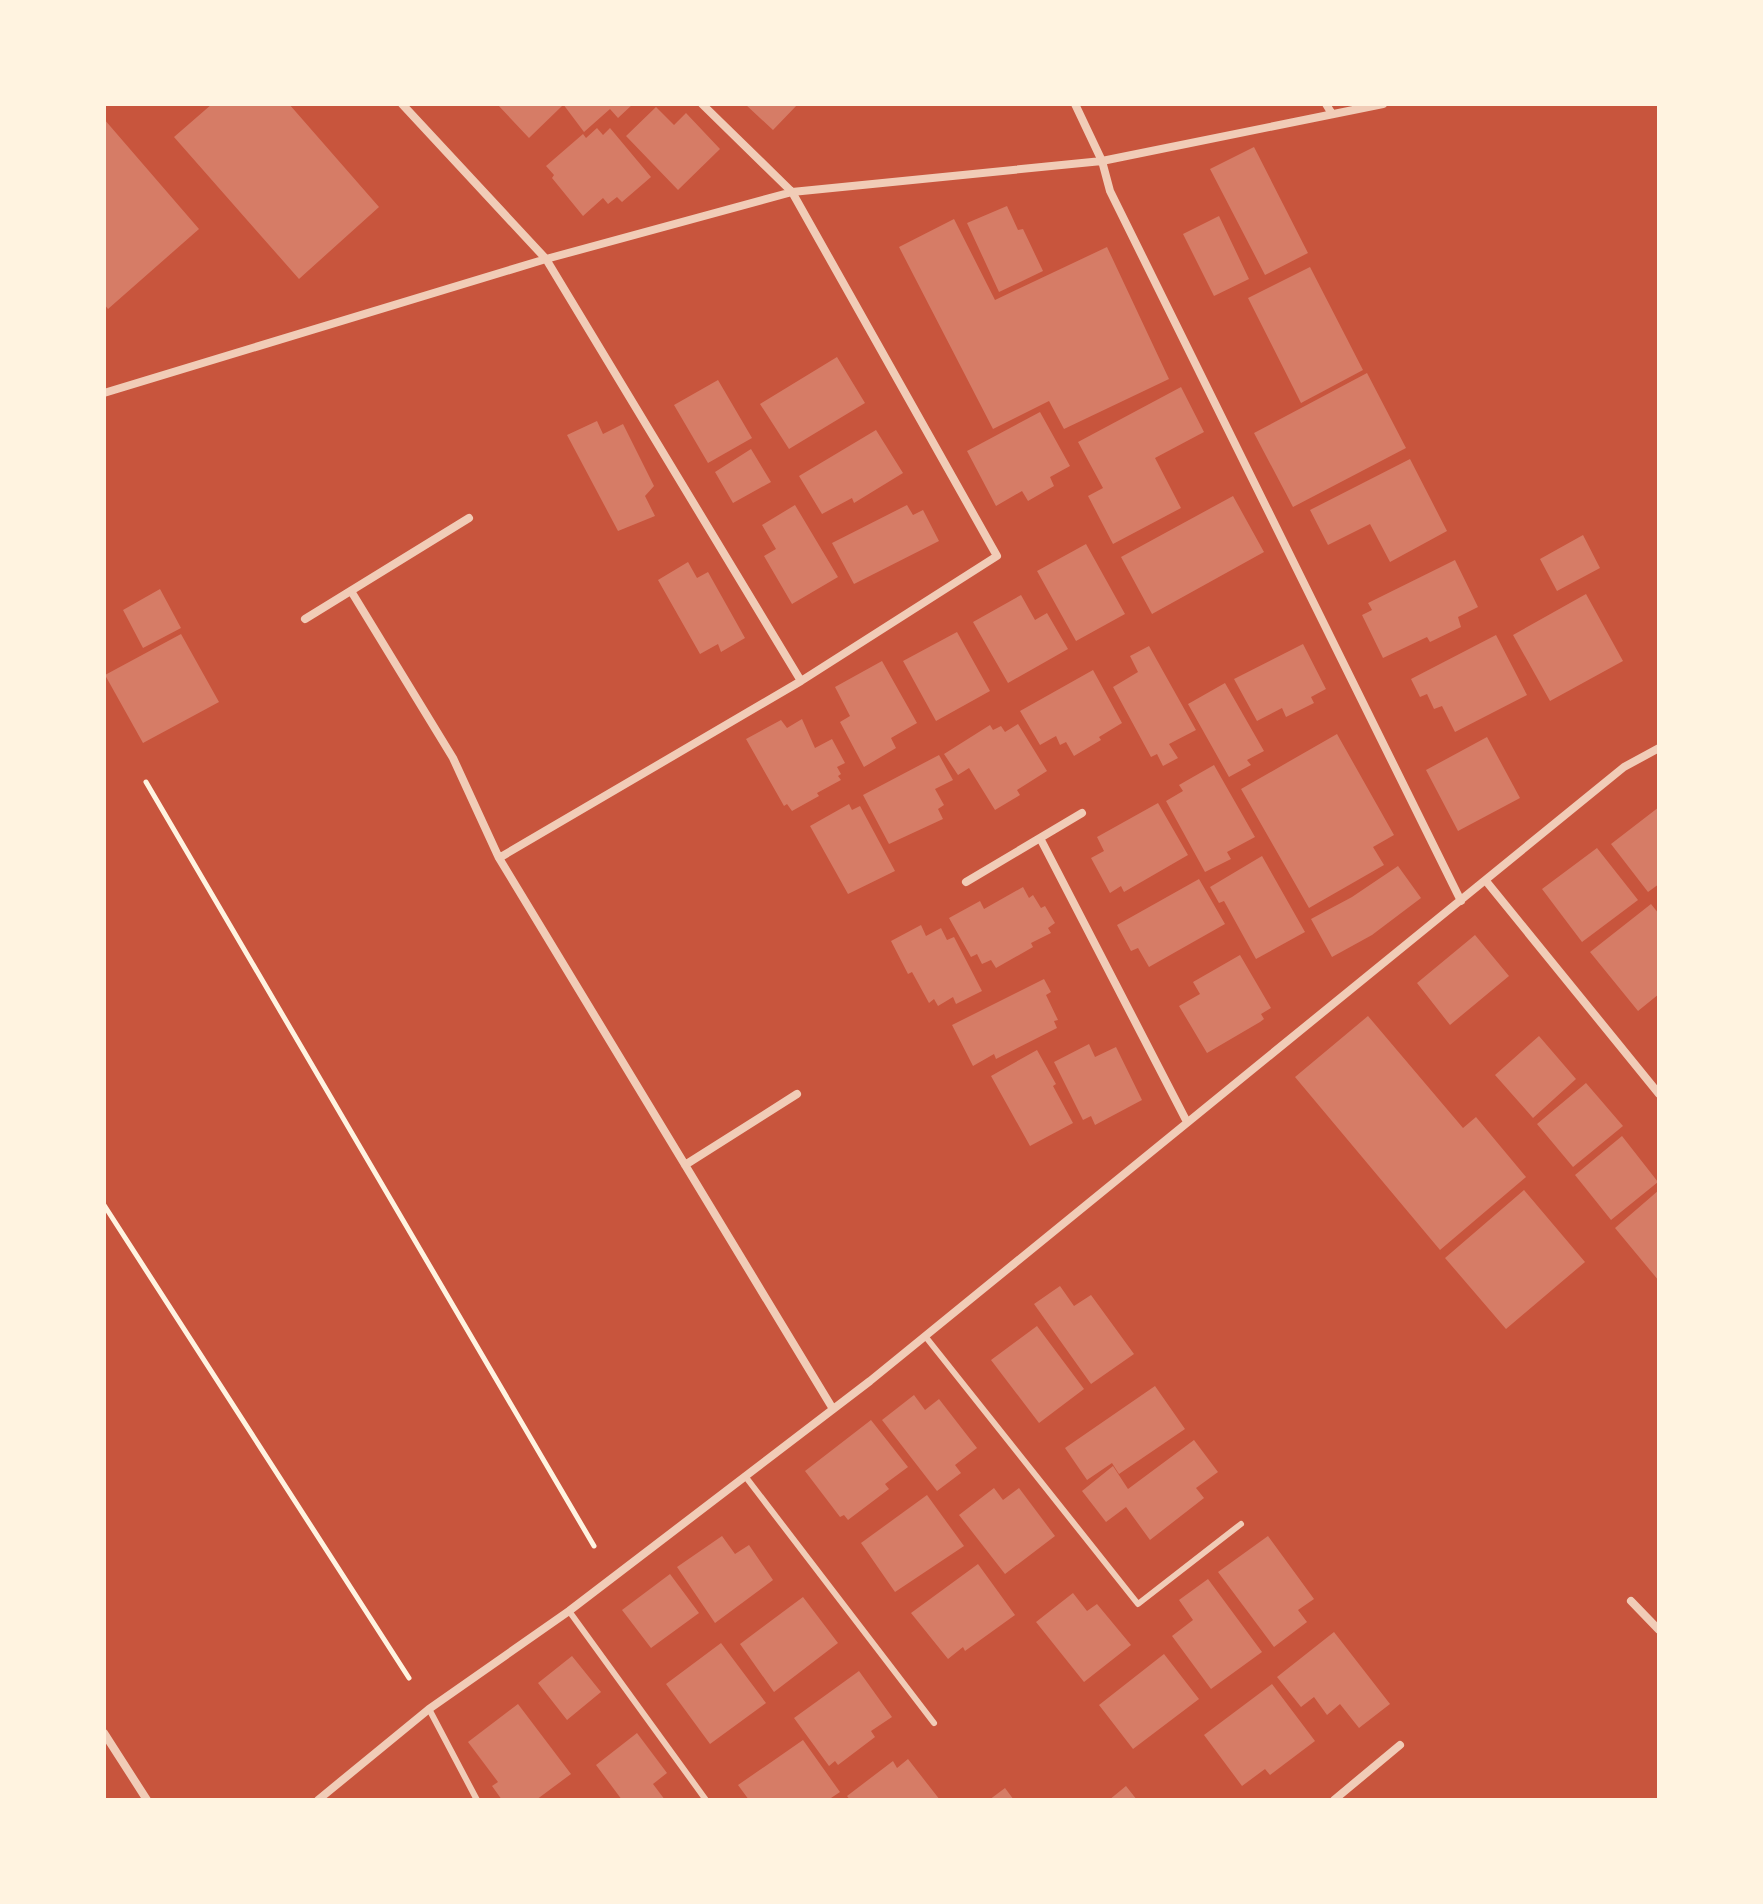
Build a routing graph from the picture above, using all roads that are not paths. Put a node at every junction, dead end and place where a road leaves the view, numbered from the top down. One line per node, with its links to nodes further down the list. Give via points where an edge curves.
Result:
1 (402, 104): 9 (street)
2 (702, 104): 8 (street)
3 (1075, 104): 7 (street)
4 (1326, 104): 6 (street)
5 (1383, 104): 6 (street)
6 (1332, 114): 7 (street)
7 (1102, 161): 8 (street); 21 (street, via 1110,191)
8 (792, 192): 9 (street); 14 (street, via 997,556)
9 (546, 259): 10 (street); 14 (street)
10 (104, 393)
11 (469, 518): 12 (street)
12 (351, 591): 13 (street); 18 (street, via 453,758)
13 (305, 619)
14 (801, 681): 18 (street)
15 (1659, 748): 19 (street, via 1624,767)
16 (1082, 813): 17 (street)
17 (1040, 838): 20 (street); 24 (street)
18 (499, 858): 25 (street)
19 (1486, 881): 21 (street); 23 (street)
20 (966, 882)
21 (1461, 901): 24 (street)
22 (797, 1094): 25 (street)
23 (1659, 1094)
24 (1187, 1122): 26 (street)
25 (685, 1165): 27 (street)
26 (925, 1336): 27 (street); 29 (lane, via 1138,1604)
27 (833, 1409): 28 (street)
28 (745, 1476): 31 (street); 34 (lane)
29 (1241, 1524)
30 (1631, 1601): 32 (street)
31 (569, 1611): 33 (street); 40 (lane)
32 (1659, 1630)
33 (429, 1709): 38 (street); 39 (lane)
34 (934, 1723)
35 (104, 1733): 37 (street)
36 (1400, 1745): 41 (street)
37 (147, 1800)
38 (318, 1800)
39 (477, 1800)
40 (706, 1800)
41 (1334, 1800)

